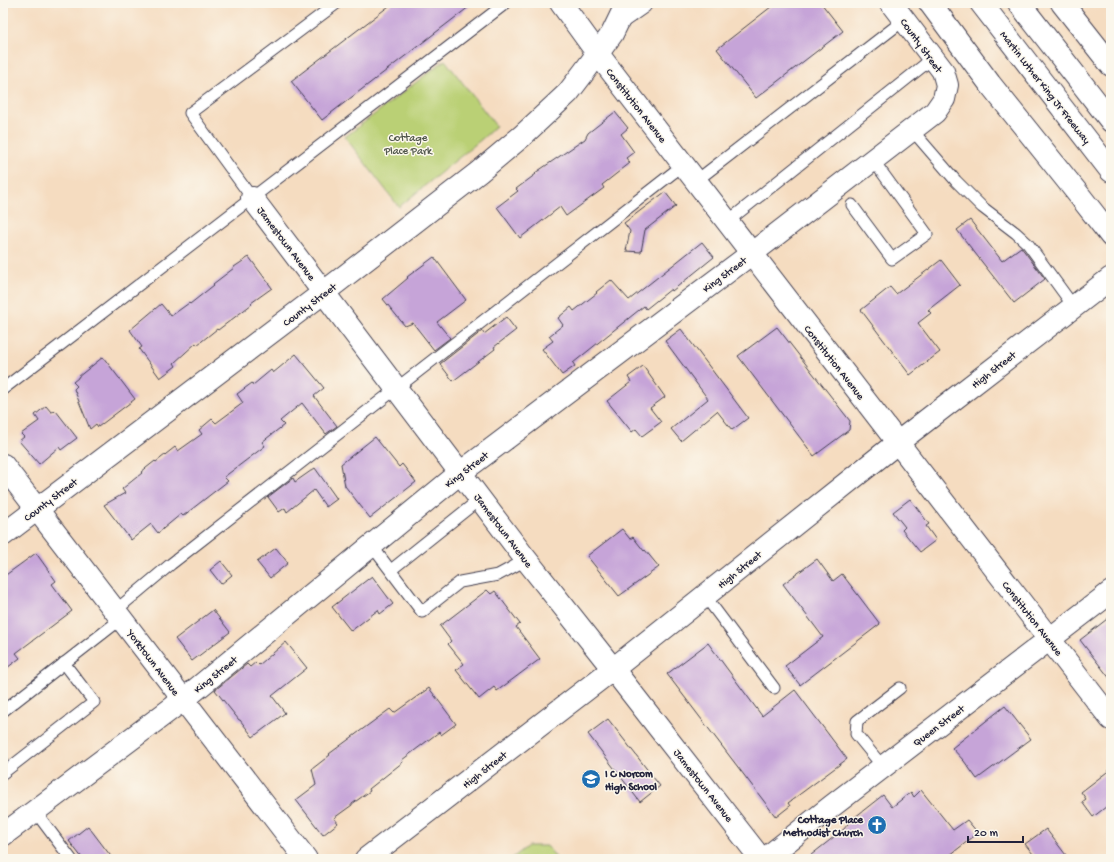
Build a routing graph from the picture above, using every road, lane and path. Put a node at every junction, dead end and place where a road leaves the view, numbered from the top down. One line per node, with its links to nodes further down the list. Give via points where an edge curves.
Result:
1 (337, 3): 21 (lane, via 190,113)
2 (506, 3): 21 (lane)
3 (561, 3): 12 (main road, Constitution Avenue)
4 (641, 3): 9 (main road)
5 (891, 3): 11 (main road, County Street)
6 (981, 3): 19 (main road, Martin Luther King Jr Freeway)
7 (1019, 3): 16 (main road)
8 (1062, 3): 14 (main road)
9 (624, 10): 12 (main road, County Street)
10 (936, 10): 24 (main road, via 990,84)
11 (904, 20): 13 (main road, County Street); 20 (lane)
12 (598, 54): 20 (main road, Constitution Avenue); 27 (main road, County Street, via 568,93 522,136)
13 (933, 58): 15 (main road, County Street, via 943,71 947,85 944,99); 23 (lane)
14 (1111, 65)
15 (935, 112): 17 (main road, King Street)
16 (1111, 121)
17 (912, 130): 18 (main road, King Street); 28 (lane, via 982,207 1028,244)
18 (873, 160): 22 (lane, via 927,234 892,259); 25 (main road, King Street)
19 (1111, 171)
20 (689, 173): 23 (main road, Constitution Avenue); 29 (lane)
21 (252, 198): 27 (main road, Jamestown Avenue); 30 (lane)
22 (852, 205)
23 (727, 222): 25 (main road, Constitution Avenue)
24 (1111, 236)
25 (752, 254): 31 (main road, Constitution Avenue); 33 (main road, King Street)
26 (1111, 278): 28 (main road, High Street)
27 (323, 293): 29 (main road, Jamestown Avenue); 35 (main road, County Street)
28 (1074, 307): 31 (main road, High Street)
29 (396, 388): 33 (main road, Jamestown Avenue); 42 (lane, via 171,564)
30 (3, 389)
31 (897, 443): 41 (main road, High Street); 43 (main road, Constitution Avenue)
32 (3, 465): 35 (main road, Yorktown Avenue)
33 (460, 473): 34 (main road, Jamestown Avenue); 37 (main road, King Street)
34 (480, 499): 38 (main road, Jamestown Avenue); 39 (lane)
35 (36, 509): 36 (main road, County Street); 42 (main road, Yorktown Avenue)
36 (3, 535)
37 (372, 546): 39 (lane); 48 (main road, King Street)
38 (526, 560): 39 (lane, via 498,575 460,582 422,612); 45 (main road, Jamestown Avenue)
39 (391, 570)
40 (1111, 592): 43 (main road, Queen Street)
41 (705, 596): 45 (main road, High Street); 46 (lane)
42 (118, 615): 44 (lane); 48 (main road, Yorktown Avenue)
43 (1050, 640): 50 (main road, Constitution Avenue); 51 (main road, Queen Street)
44 (64, 663): 49 (lane); 52 (lane, via 94,702)
45 (613, 669): 57 (main road, High Street); 58 (main road, Jamestown Avenue)
46 (774, 688)
47 (900, 688): 51 (lane, via 857,721 856,734)
48 (183, 700): 53 (main road, King Street); 56 (main road, Yorktown Avenue)
49 (3, 711)
50 (1111, 719)
51 (883, 767): 59 (main road, Queen Street)
52 (3, 773)
53 (35, 811): 54 (main road, King Street); 55 (lane)
54 (3, 835)
55 (71, 859)
56 (306, 859)
57 (366, 859)
58 (761, 859)
59 (765, 859)

